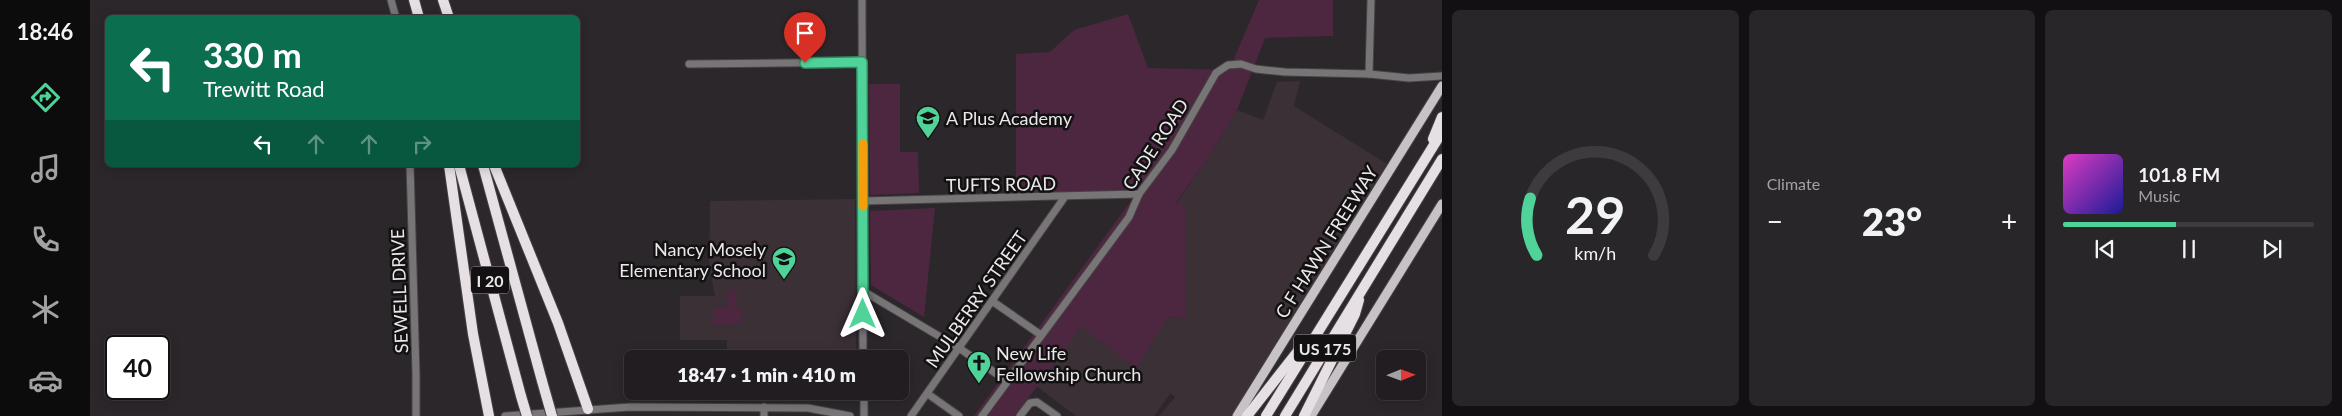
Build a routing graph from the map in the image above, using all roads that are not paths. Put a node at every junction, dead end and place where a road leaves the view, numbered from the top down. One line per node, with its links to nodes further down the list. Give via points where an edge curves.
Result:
1 (392, 0): 7 (street)
2 (414, 0): 8 (highway)
3 (438, 0): 9 (highway)
4 (443, 0): 10 (highway)
5 (862, 0): 11 (street)
6 (1371, 0): 13 (street)
7 (395, 15)
8 (417, 15)
9 (442, 15)
10 (448, 15)
11 (862, 62): 12 (street); 27 (street)
12 (689, 64)
13 (1369, 74): 14 (street, CADE ROAD, via 1409,78); 25 (street, CADE ROAD, via 1285,72 1241,64 1222,67 1172,150)
14 (1442, 76)
15 (1442, 86): 54 (main road, C F HAWN FREEWAY)
16 (1442, 117): 18 (highway)
17 (1442, 132): 18 (highway, US 175)
18 (1427, 156): 32 (highway, US 175)
19 (1442, 159): 29 (highway, US 175)
20 (410, 167): 41 (street, SEWELL DRIVE)
21 (449, 167): 42 (highway, via 473,334)
22 (460, 167): 44 (highway, I 20, bridge)
23 (485, 167): 45 (highway, I 20, bridge)
24 (495, 167): 40 (highway, via 558,323)
25 (1139, 194): 26 (street, TUFTS ROAD); 33 (street, CADE ROAD, via 1129,217)
26 (1064, 198): 27 (street, TUFTS ROAD); 31 (street, MULBERRY STREET)
27 (863, 201): 30 (street)
28 (1442, 204): 59 (main road)
29 (1366, 281): 57 (highway, US 175); 58 (highway, via 1355,314)
30 (863, 292): 34 (street); 35 (street)
31 (992, 301): 33 (street); 34 (street, MULBERRY STREET)
32 (1319, 330): 55 (highway, via 1306,340); 56 (highway, US 175)
33 (1041, 336): 36 (street, CADE ROAD)
34 (959, 348): 36 (street); 37 (street, MULBERRY STREET)
35 (864, 350)
36 (1007, 381): 51 (street, CADE ROAD)
37 (928, 394): 49 (street, MULBERRY STREET); 50 (street)
38 (864, 400): 48 (street)
39 (764, 407): 40 (street, via 630,407); 46 (street); 47 (street, via 808,408)
40 (589, 413): 43 (street)
41 (416, 416)
42 (489, 416)
43 (505, 416)
44 (527, 416)
45 (552, 416)
46 (764, 416)
47 (850, 416)
48 (864, 416)
49 (911, 416)
50 (959, 416)
51 (982, 416)
52 (1020, 416): 53 (street, via 1030,403 1037,402)
53 (1057, 416)
54 (1237, 416)
55 (1247, 416)
56 (1266, 416)
57 (1285, 416)
58 (1304, 416)
59 (1311, 416)

